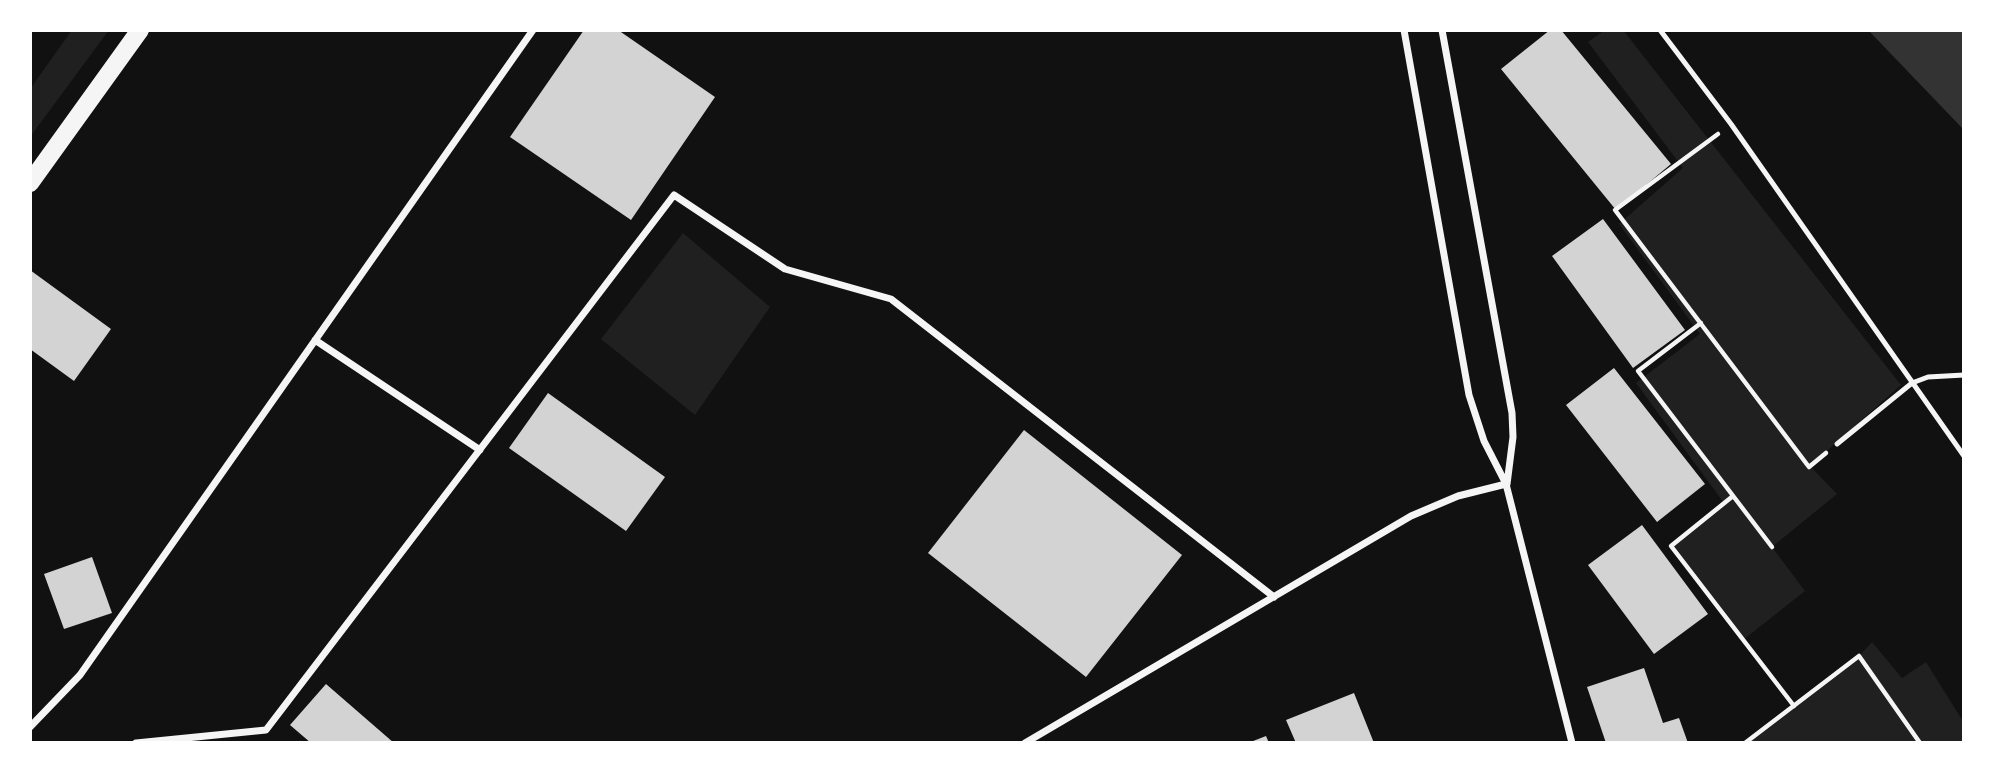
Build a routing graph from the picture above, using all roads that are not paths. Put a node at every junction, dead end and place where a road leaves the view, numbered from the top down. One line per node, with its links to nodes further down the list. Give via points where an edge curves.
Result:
1 (140, 30): 6 (main road)
2 (533, 30): 7 (street)
3 (1404, 30): 13 (street, via 1469,395 1484,441)
4 (1441, 30): 13 (street, via 1511,413 1513,437)
5 (1660, 30): 9 (lane)
6 (30, 183)
7 (315, 340): 11 (street); 15 (street, via 80,675)
8 (1964, 375): 9 (lane)
9 (1912, 383): 10 (lane); 12 (lane)
10 (1837, 444)
11 (480, 450): 14 (street, via 674,195 785,269 891,299); 16 (street, via 266,730)
12 (1964, 456)
13 (1506, 484): 14 (street, via 1458,496 1411,516); 18 (street)
14 (1274, 597): 17 (street)
15 (30, 727)
16 (136, 743)
17 (1025, 743)
18 (1572, 743)

